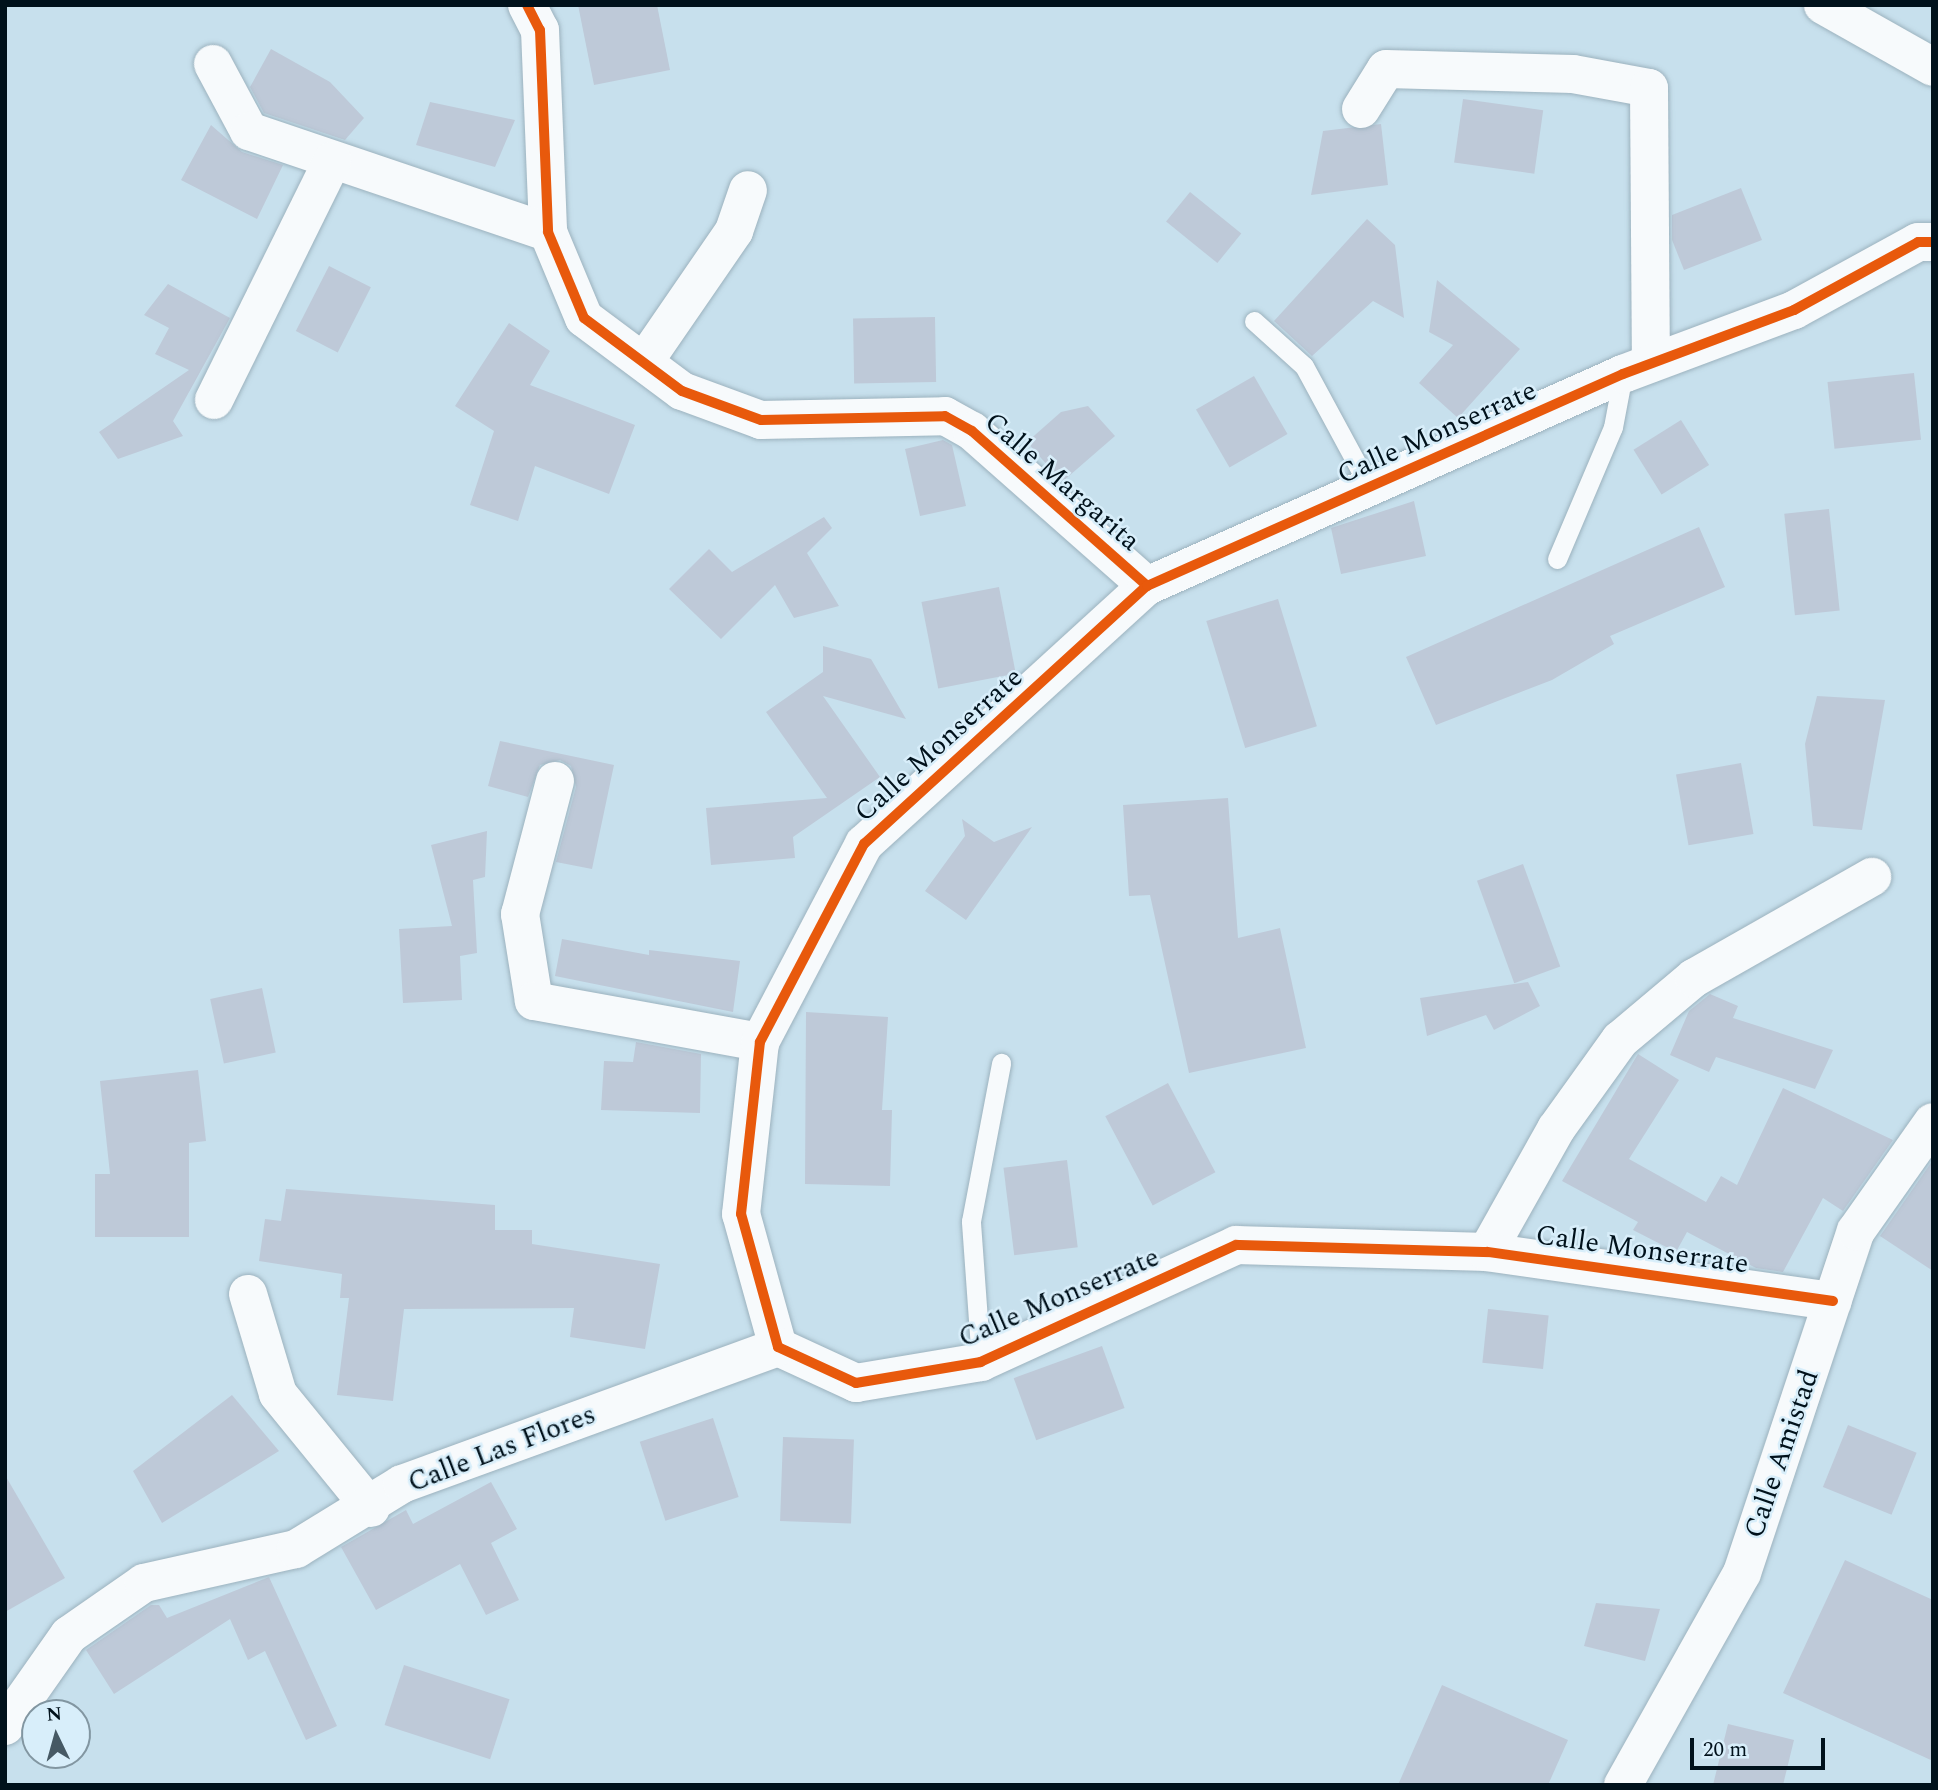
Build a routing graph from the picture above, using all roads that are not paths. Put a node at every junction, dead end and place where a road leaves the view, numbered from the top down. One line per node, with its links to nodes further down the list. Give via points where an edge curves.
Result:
1 (527, 5): 8 (main road, Calle Margarita, via 540,30)
2 (1823, 5): 4 (main road)
3 (213, 64): 6 (main road, via 249,131)
4 (1933, 67)
5 (1361, 109): 12 (main road, via 1386,69 1573,74 1649,88)
6 (332, 161): 8 (main road); 13 (main road)
7 (748, 190): 11 (main road, via 734,231)
8 (548, 232): 11 (main road, Calle Margarita, via 584,318)
9 (1933, 242): 12 (main road, Calle Monserrate, via 1918,242 1794,310)
10 (1254, 321): 14 (lane, via 1304,366)
11 (644, 362): 16 (main road, Calle Margarita, via 682,391 761,420 945,416 972,431)
12 (1637, 369): 14 (main road, Calle Monserrate); 15 (lane)
13 (214, 400)
14 (1370, 488): 16 (main road, Calle Monserrate)
15 (1557, 558)
16 (1146, 586): 19 (main road, Calle Monserrate, via 864,844)
17 (555, 781): 19 (main road, via 520,914 534,1001)
18 (1872, 877): 22 (main road, via 1694,978 1620,1040 1556,1129)
19 (760, 1042): 25 (main road, Calle Monserrate, via 741,1214)
20 (1001, 1063): 26 (lane, via 971,1221)
21 (1933, 1122): 24 (main road, Calle Amistad, via 1856,1231)
22 (1487, 1252): 24 (main road, Calle Monserrate); 26 (main road, Calle Monserrate, via 1236,1245)
23 (248, 1294): 27 (main road, via 278,1394)
24 (1833, 1301): 29 (main road, Calle Amistad, via 1742,1573)
25 (778, 1347): 26 (main road, Calle Monserrate, via 856,1383); 27 (main road, Calle Las Flores, via 402,1484)
26 (981, 1362)
27 (371, 1508): 28 (main road, Calle Las Flores, via 296,1549 144,1583 69,1634)
28 (5, 1726)
29 (1623, 1785)

